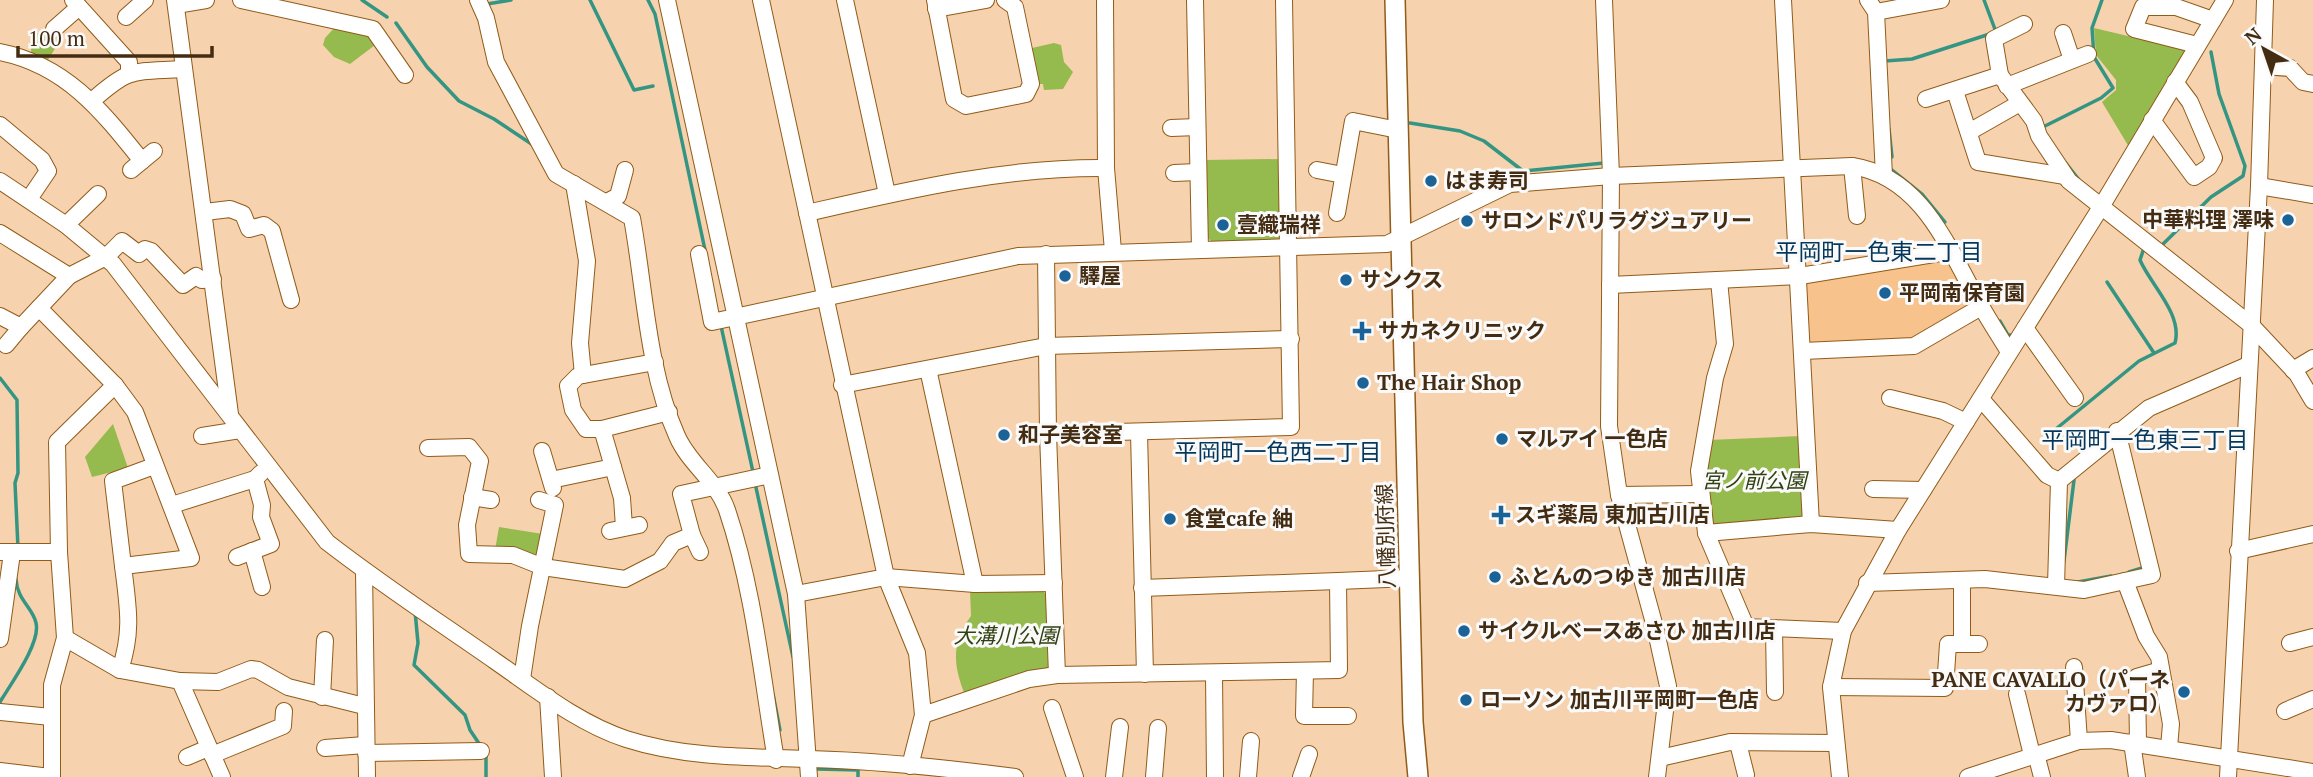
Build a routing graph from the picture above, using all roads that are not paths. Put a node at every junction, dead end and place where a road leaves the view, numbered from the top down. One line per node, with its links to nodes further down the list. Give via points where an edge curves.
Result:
1 (145, 0): 24 (street)
2 (206, 0): 19 (street)
3 (241, 0): 22 (street)
4 (478, 0): 61 (street, via 495,62 533,135 556,174)
5 (667, 0): 93 (street)
6 (761, 0): 70 (street)
7 (845, 0): 64 (street)
8 (986, 0): 21 (street)
9 (1005, 0): 21 (street, via 1015,7 1031,84 1026,94 966,107 954,99)
10 (1105, 0): 51 (street)
11 (1195, 0): 44 (street)
12 (1284, 0): 76 (street)
13 (1395, 0): 46 (main road, 八幡別府線)
14 (1604, 0): 57 (street)
15 (1783, 0): 50 (street)
16 (1941, 0): 23 (street)
17 (2225, 0): 25 (street)
18 (2265, 0): 31 (street)
19 (175, 2): 32 (street)
20 (76, 4): 27 (street); 33 (street, via 129,62)
21 (936, 4)
22 (292, 5): 34 (street, via 380,26)
23 (1872, 6): 58 (street)
24 (126, 17)
25 (2213, 20): 29 (street); 29 (street, via 2176,7 2143,7 2134,29)
26 (2024, 24): 35 (street, via 1994,39)
27 (54, 29)
28 (2063, 33): 35 (street, via 2080,57)
29 (2197, 45): 36 (street)
30 (0, 52): 40 (street, via 27,57)
31 (2263, 66): 37 (street, via 2290,68 2303,82); 62 (street)
32 (182, 69): 33 (street); 69 (street)
33 (130, 73): 40 (street)
34 (405, 75)
35 (2003, 80): 38 (street); 41 (street)
36 (2175, 82): 42 (street); 42 (street, via 2190,102 2214,158 2209,167 2194,177)
37 (2313, 84)
38 (1955, 91): 39 (street); 47 (street)
39 (1926, 99)
40 (93, 100): 48 (street)
41 (2020, 103): 47 (street); 59 (street)
42 (2152, 120): 68 (street)
43 (0, 125): 66 (street, via 42,160 48,171)
44 (1197, 127): 45 (street); 54 (street)
45 (1171, 128)
46 (1398, 130): 56 (street, via 1353,121); 75 (main road, 八幡別府線)
47 (1969, 132): 59 (street, via 1978,162)
48 (143, 161)
49 (1852, 166): 50 (street); 58 (street); 72 (street)
50 (1791, 167): 57 (street); 84 (street)
51 (1106, 168): 64 (street, via 995,173); 78 (street)
52 (625, 170): 67 (street, via 618,196)
53 (1317, 170): 56 (street)
54 (1198, 172): 55 (street); 77 (street)
55 (1174, 173)
56 (1343, 176): 71 (street)
57 (1611, 176): 75 (street, via 1510,184); 87 (street)
58 (1884, 176): 79 (street, via 1932,217)
59 (2065, 176): 68 (street)
60 (0, 181): 66 (street)
61 (574, 184): 67 (street); 107 (street, via 586,261 580,342)
62 (2259, 186): 65 (street); 94 (street)
63 (98, 194): 73 (street)
64 (887, 194): 70 (street)
65 (2313, 195)
66 (29, 199): 73 (street)
67 (607, 202): 103 (street, via 632,218)
68 (2101, 207): 94 (street); 96 (street)
69 (205, 212): 85 (street); 89 (street, via 230,209 243,214 249,229 264,225 272,231)
70 (807, 213): 88 (street)
71 (1337, 213)
72 (1857, 216)
73 (66, 225): 82 (street)
74 (0, 233): 83 (street)
75 (1400, 240): 76 (street); 153 (main road, 八幡別府線)
76 (1289, 247): 77 (street); 97 (street)
77 (1200, 249): 78 (street)
78 (1113, 251): 81 (street)
79 (1952, 251): 84 (street); 91 (street)
80 (699, 254): 93 (street, via 711,320)
81 (1046, 254): 88 (street); 99 (street)
82 (106, 257): 83 (street); 85 (street, via 122,241 132,252 151,251 183,285 196,276); 115 (street)
83 (69, 276): 90 (street)
84 (1800, 276): 86 (street); 100 (street)
85 (213, 279): 115 (street)
86 (1719, 280): 87 (street); 135 (street, via 1725,344 1715,378)
87 (1610, 285): 134 (street, via 1609,426)
88 (824, 296): 93 (street); 109 (street)
89 (291, 300)
90 (39, 307): 95 (street); 108 (street)
91 (1981, 307): 100 (street, via 1914,346); 101 (street)
92 (0, 316): 95 (street)
93 (735, 316): 128 (street)
94 (2251, 326): 104 (street); 106 (street)
95 (22, 327): 98 (street)
96 (2025, 328): 101 (street); 111 (street)
97 (1291, 339): 99 (street); 120 (street, via 1291,427)
98 (6, 345)
99 (1046, 346): 105 (street); 121 (street)
100 (1803, 351): 139 (street)
101 (2009, 352): 112 (street)
102 (2313, 358): 106 (street)
103 (655, 362): 107 (street); 114 (street)
104 (2248, 365): 119 (street, via 2149,408); 145 (street)
105 (928, 369): 109 (street); 159 (street)
106 (2293, 370): 113 (street)
107 (583, 375): 117 (street, via 568,386 573,410 586,429)
108 (115, 385): 125 (street, via 135,412); 147 (street, via 57,442 51,497)
109 (842, 385): 152 (street)
110 (1890, 398): 116 (street, via 1943,411)
111 (2075, 398)
112 (1981, 399): 116 (street); 129 (street, via 2047,475)
113 (2313, 401)
114 (669, 412): 117 (street); 130 (street, via 677,438)
115 (230, 415): 118 (street)
116 (1966, 422): 132 (street)
117 (602, 429): 126 (street)
118 (240, 430): 122 (street); 127 (street)
119 (2118, 431): 129 (street); 156 (street, via 2152,575)
120 (1139, 433): 121 (street); 162 (street)
121 (1048, 435): 157 (street)
122 (202, 436)
123 (428, 448): 136 (street, via 469,447 480,461)
124 (542, 451): 133 (street)
125 (154, 466): 138 (street); 149 (street, via 113,481)
126 (613, 467): 133 (street); 140 (street)
127 (261, 473): 138 (street, via 216,483); 151 (street, via 327,542); 161 (street, via 261,517 271,544 244,554)
128 (770, 475): 130 (street); 163 (street)
129 (2059, 481): 160 (street)
130 (716, 487): 144 (street, via 681,494); 214 (street, via 743,570)
131 (1873, 489): 132 (street)
132 (1923, 490): 141 (street)
133 (548, 491): 150 (street, via 555,505)
134 (1619, 495): 135 (street); 212 (street, via 1668,686)
135 (1699, 495): 142 (street)
136 (472, 498): 137 (street); 150 (street, via 467,525 469,554 513,555)
137 (491, 500)
138 (172, 505): 149 (street, via 191,558)
139 (1811, 524): 141 (street); 142 (street)
140 (624, 528)
141 (1898, 530): 158 (street)
142 (1706, 533): 164 (street, via 1746,627)
143 (2313, 534): 145 (street)
144 (692, 535): 148 (street); 150 (street, via 673,543 660,561 625,579)
145 (2238, 551): 211 (street)
146 (6, 552): 147 (street); 168 (street)
147 (59, 552): 167 (street)
148 (700, 552)
149 (123, 566): 174 (street, via 130,620)
150 (543, 567): 180 (street)
151 (364, 571): 180 (street); 187 (street)
152 (886, 576): 159 (street); 163 (street); 192 (street, via 915,644)
153 (1410, 578): 155 (street); 232 (main road, 八幡別府線)
154 (1962, 580): 158 (street); 160 (street); 171 (street)
155 (1338, 581): 162 (street); 176 (street, via 1339,670)
156 (2125, 581): 160 (street, via 2084,590); 175 (street)
157 (1054, 583): 159 (street); 179 (street)
158 (1867, 583): 165 (street)
159 (975, 584)
160 (2056, 586)
161 (262, 587)
162 (1142, 588): 177 (street)
163 (796, 594): 213 (street)
164 (1774, 628): 165 (street); 183 (street)
165 (1843, 631): 182 (street)
166 (2313, 637): 170 (street)
167 (65, 638): 174 (street); 194 (street, via 52,685)
168 (0, 639)
169 (325, 640): 185 (street)
170 (2290, 643)
171 (1962, 644): 172 (street); 182 (street, via 1948,644 1945,688)
172 (1979, 644)
173 (2074, 667): 199 (street, via 2068,686)
174 (120, 670): 181 (street)
175 (2161, 670): 202 (street, via 2137,677); 204 (street, via 2171,724)
176 (1305, 671): 178 (street); 193 (street, via 1304,716 1330,723)
177 (1145, 674): 178 (street); 179 (street)
178 (1214, 674): 229 (street)
179 (1058, 675): 192 (street)
180 (522, 679): 186 (street)
181 (180, 681): 185 (street, via 218,682 251,669); 206 (street)
182 (1831, 687): 201 (street)
183 (1775, 692)
184 (2017, 694): 209 (street)
185 (323, 697): 187 (street)
186 (548, 697): 214 (street, via 584,722 626,739 667,749); 223 (street)
187 (364, 706): 205 (street)
188 (2310, 706): 190 (street)
189 (1052, 708): 226 (street)
190 (2286, 711)
191 (0, 712): 194 (street)
192 (923, 715): 215 (street)
193 (1348, 716)
194 (51, 717): 220 (street)
195 (284, 726): 206 (street)
196 (1120, 727): 227 (street)
197 (1158, 728): 228 (street)
198 (1251, 741): 230 (street)
199 (2079, 741): 202 (street); 209 (street)
200 (1738, 743): 201 (street); 212 (street); 219 (street)
201 (1836, 743): 234 (street)
202 (2135, 743): 204 (street); 237 (street)
203 (326, 748): 205 (street)
204 (2169, 748): 211 (street)
205 (366, 749): 207 (street); 222 (street)
206 (210, 751): 210 (street); 221 (street)
207 (481, 751)
208 (1309, 754): 231 (street)
209 (2034, 755): 235 (street); 236 (street)
210 (187, 757)
211 (2228, 757): 217 (street); 238 (street)
212 (1660, 758): 233 (street)
213 (808, 759): 214 (street); 215 (street); 224 (street)
214 (776, 760)
215 (910, 766): 218 (street)
216 (0, 771): 220 (street)
217 (2313, 772)
218 (963, 773): 225 (street)
219 (1746, 775)
220 (51, 777)
221 (222, 777)
222 (367, 777)
223 (553, 777)
224 (810, 777)
225 (1015, 777)
226 (1075, 777)
227 (1114, 777)
228 (1154, 777)
229 (1215, 777)
230 (1248, 777)
231 (1301, 777)
232 (1418, 777)
233 (1657, 777)
234 (1840, 777)
235 (1968, 777)
236 (2042, 777)
237 (2137, 777)
238 (2228, 777)

